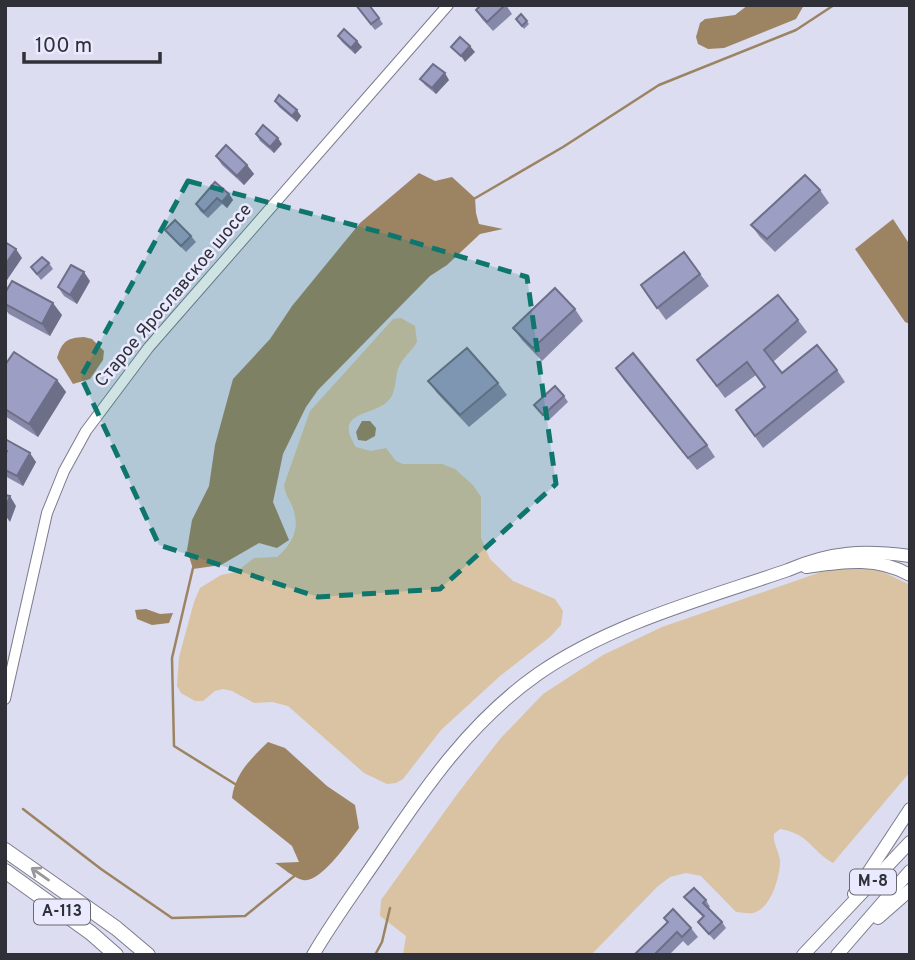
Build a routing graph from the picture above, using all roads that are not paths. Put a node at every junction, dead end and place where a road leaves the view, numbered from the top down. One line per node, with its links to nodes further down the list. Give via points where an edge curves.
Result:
1 (448, 5): 5 (main road, Старое Ярославское шоссе, via 149,347 86,431 47,513)
2 (910, 556): 3 (highway, via 840,554 816,557)
3 (788, 570): 4 (highway, via 859,560); 13 (highway, via 613,633 539,673 477,726 438,771)
4 (910, 575)
5 (5, 699)
6 (910, 809): 12 (highway)
7 (910, 842): 12 (highway, М-8)
8 (5, 850): 14 (highway, А-113, one-way to 8)
9 (5, 871): 16 (highway, А-113)
10 (910, 871): 15 (highway, М-8)
11 (910, 890): 15 (highway)
12 (836, 922): 21 (highway, М-8)
13 (331, 923): 19 (highway); 20 (highway)
14 (116, 928): 17 (highway, А-113); 18 (highway)
15 (840, 951)
16 (116, 955)
17 (148, 955)
18 (155, 955)
19 (304, 955)
20 (313, 955)
21 (803, 955)

